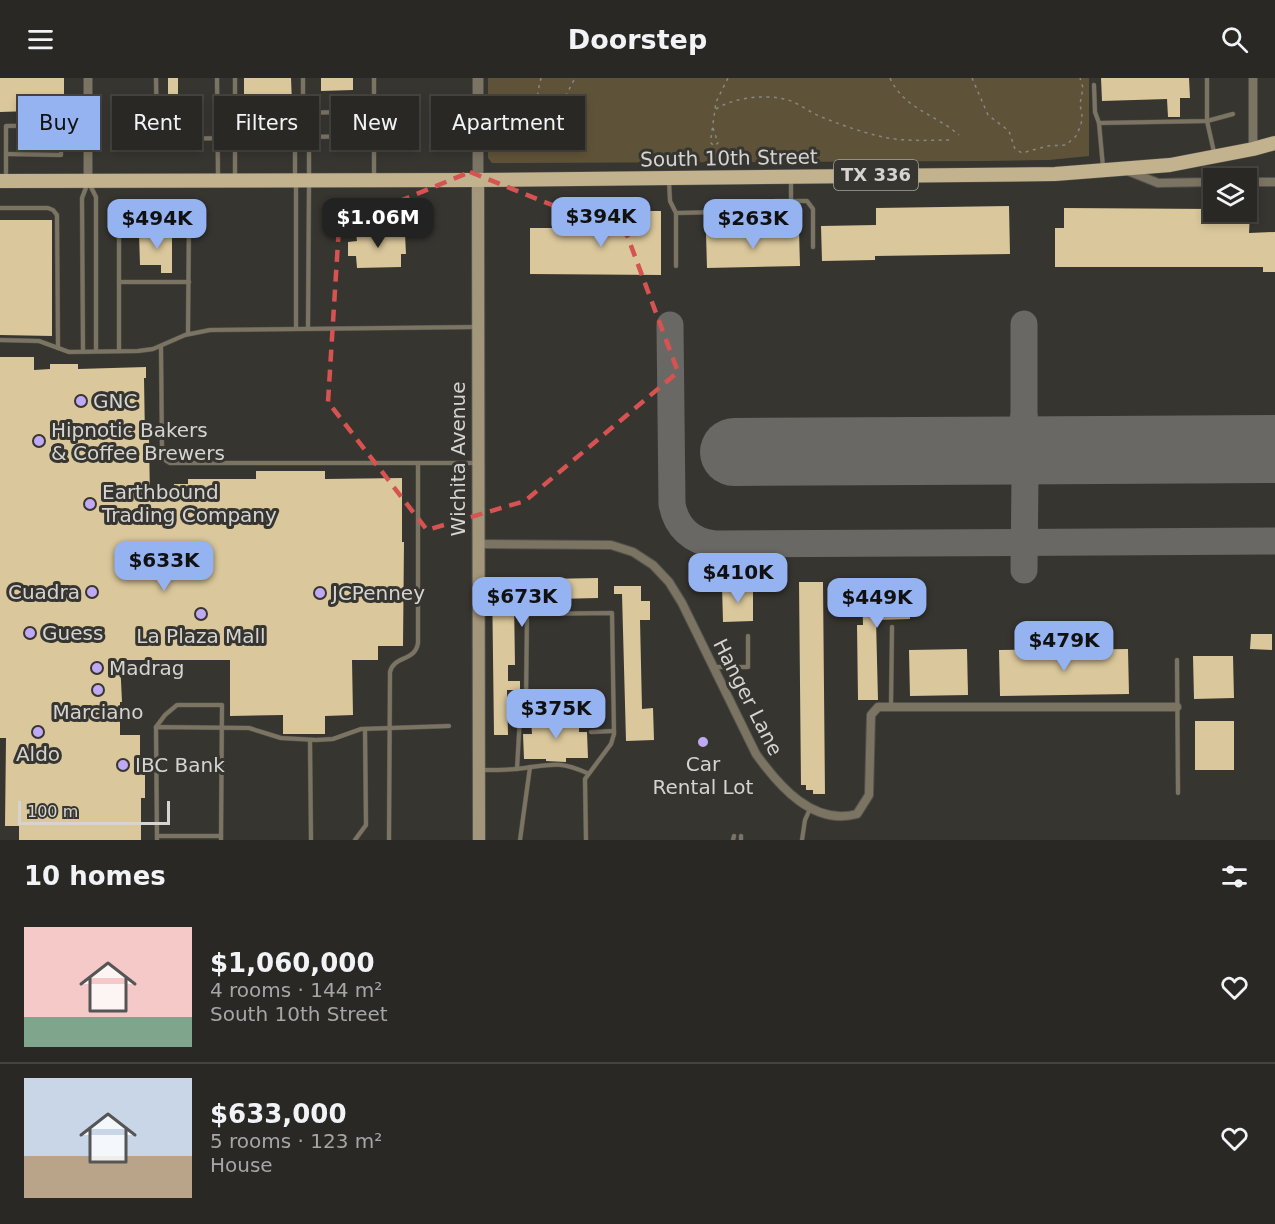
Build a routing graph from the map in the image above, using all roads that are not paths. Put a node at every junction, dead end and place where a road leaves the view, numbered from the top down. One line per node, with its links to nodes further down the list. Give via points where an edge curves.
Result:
1 (88, 78): 11 (street)
2 (156, 78): 20 (lane, via 157,139)
3 (217, 78): 12 (lane)
4 (235, 78): 13 (lane)
5 (303, 78): 14 (lane)
6 (374, 78): 15 (lane)
7 (478, 78): 38 (street, Wichita Avenue)
8 (1207, 78): 17 (lane)
9 (1253, 78): 22 (street)
10 (1094, 85): 18 (lane)
11 (88, 96)
12 (217, 96)
13 (235, 96)
14 (303, 96)
15 (374, 96)
16 (1233, 114): 17 (lane)
17 (1207, 121): 18 (lane); 31 (lane)
18 (1099, 123): 33 (lane)
19 (18, 126): 30 (lane, via 6,126)
20 (214, 138)
21 (1275, 143): 22 (main road, South 10th Street / TX 336)
22 (1253, 149): 31 (main road, South 10th Street / TX 336)
23 (62, 150): 30 (lane, via 62,155)
24 (88, 150): 40 (street)
25 (217, 150): 41 (lane)
26 (234, 150): 42 (lane)
27 (297, 150): 36 (lane)
28 (308, 150): 36 (lane)
29 (374, 150): 37 (lane)
30 (6, 154): 39 (lane)
31 (1215, 156): 32 (main road, South 10th Street / TX 336, via 1170,165)
32 (1122, 168): 33 (main road, South 10th Street / TX 336); 43 (street, via 1158,183)
33 (1103, 170): 34 (main road, South 10th Street / TX 336, via 1055,174)
34 (791, 176): 35 (main road, South 10th Street / TX 336); 46 (lane)
35 (669, 178): 38 (main road, South 10th Street / TX 336); 48 (lane, via 670,201)
36 (302, 180): 37 (main road, South 10th Street / TX 336); 42 (main road, South 10th Street / TX 336); 54 (lane); 55 (lane)
37 (374, 180): 38 (main road, South 10th Street / TX 336)
38 (478, 180): 53 (main road, Wichita Avenue)
39 (3, 181): 40 (main road, South 10th Street / TX 336)
40 (88, 181): 41 (main road, South 10th Street / TX 336); 60 (lane, via 82,198); 61 (lane, via 96,197)
41 (218, 181): 42 (main road, South 10th Street / TX 336)
42 (235, 181)
43 (1203, 182)
44 (1257, 182): 45 (street)
45 (1275, 182)
46 (791, 201): 48 (lane, via 775,201 768,211); 49 (lane, via 807,201 813,209)
47 (0, 208): 59 (lane, via 48,208 57,215)
48 (676, 213): 50 (lane)
49 (813, 248)
50 (676, 266)
51 (119, 282): 52 (lane); 52 (lane, via 119,214 189,215); 62 (lane)
52 (189, 282): 56 (lane)
53 (478, 327): 55 (lane); 63 (main road, Wichita Avenue)
54 (296, 328): 55 (lane); 56 (lane)
55 (308, 328)
56 (188, 334): 58 (lane)
57 (0, 340): 59 (lane, via 39,341)
58 (161, 347): 62 (lane); 64 (lane, via 162,452 170,463)
59 (58, 348): 60 (lane)
60 (82, 351): 61 (lane)
61 (96, 351): 62 (lane)
62 (119, 351)
63 (478, 463): 64 (lane); 65 (main road, Wichita Avenue)
64 (418, 464): 75 (lane, via 418,643 411,656 390,667)
65 (478, 544): 69 (street, Hanger Lane, via 593,544 633,552 654,565 669,582); 82 (main road, Wichita Avenue)
66 (892, 627): 70 (lane)
67 (748, 636): 69 (lane, via 748,667)
68 (1177, 660): 71 (lane)
69 (714, 667): 85 (street, Hanger Lane, via 756,754 793,797)
70 (891, 706): 71 (street); 85 (street, Hanger Lane, via 875,708 871,715 869,795 864,806 857,814 846,817 832,817)
71 (1178, 707): 84 (lane)
72 (449, 726): 75 (lane)
73 (156, 727): 74 (lane); 74 (lane, via 177,705 222,705); 86 (lane)
74 (221, 727): 79 (lane, via 249,728 281,738); 87 (lane)
75 (388, 728): 76 (lane); 90 (lane)
76 (365, 729): 79 (lane); 89 (lane, via 366,825)
77 (614, 731): 78 (lane); 81 (lane, via 612,613 527,614 526,701 520,716); 83 (lane, via 611,744)
78 (591, 732)
79 (310, 740): 88 (lane)
80 (530, 767): 81 (lane); 83 (lane, via 555,764); 92 (lane)
81 (517, 769): 82 (lane)
82 (479, 770): 91 (main road, Wichita Avenue)
83 (587, 773): 93 (lane)
84 (1178, 793)
85 (811, 808): 94 (lane)
86 (157, 838): 87 (lane)
87 (221, 838)
88 (310, 840)
89 (355, 840)
90 (389, 840)
91 (479, 840)
92 (520, 840)
93 (586, 840)
94 (802, 840)

